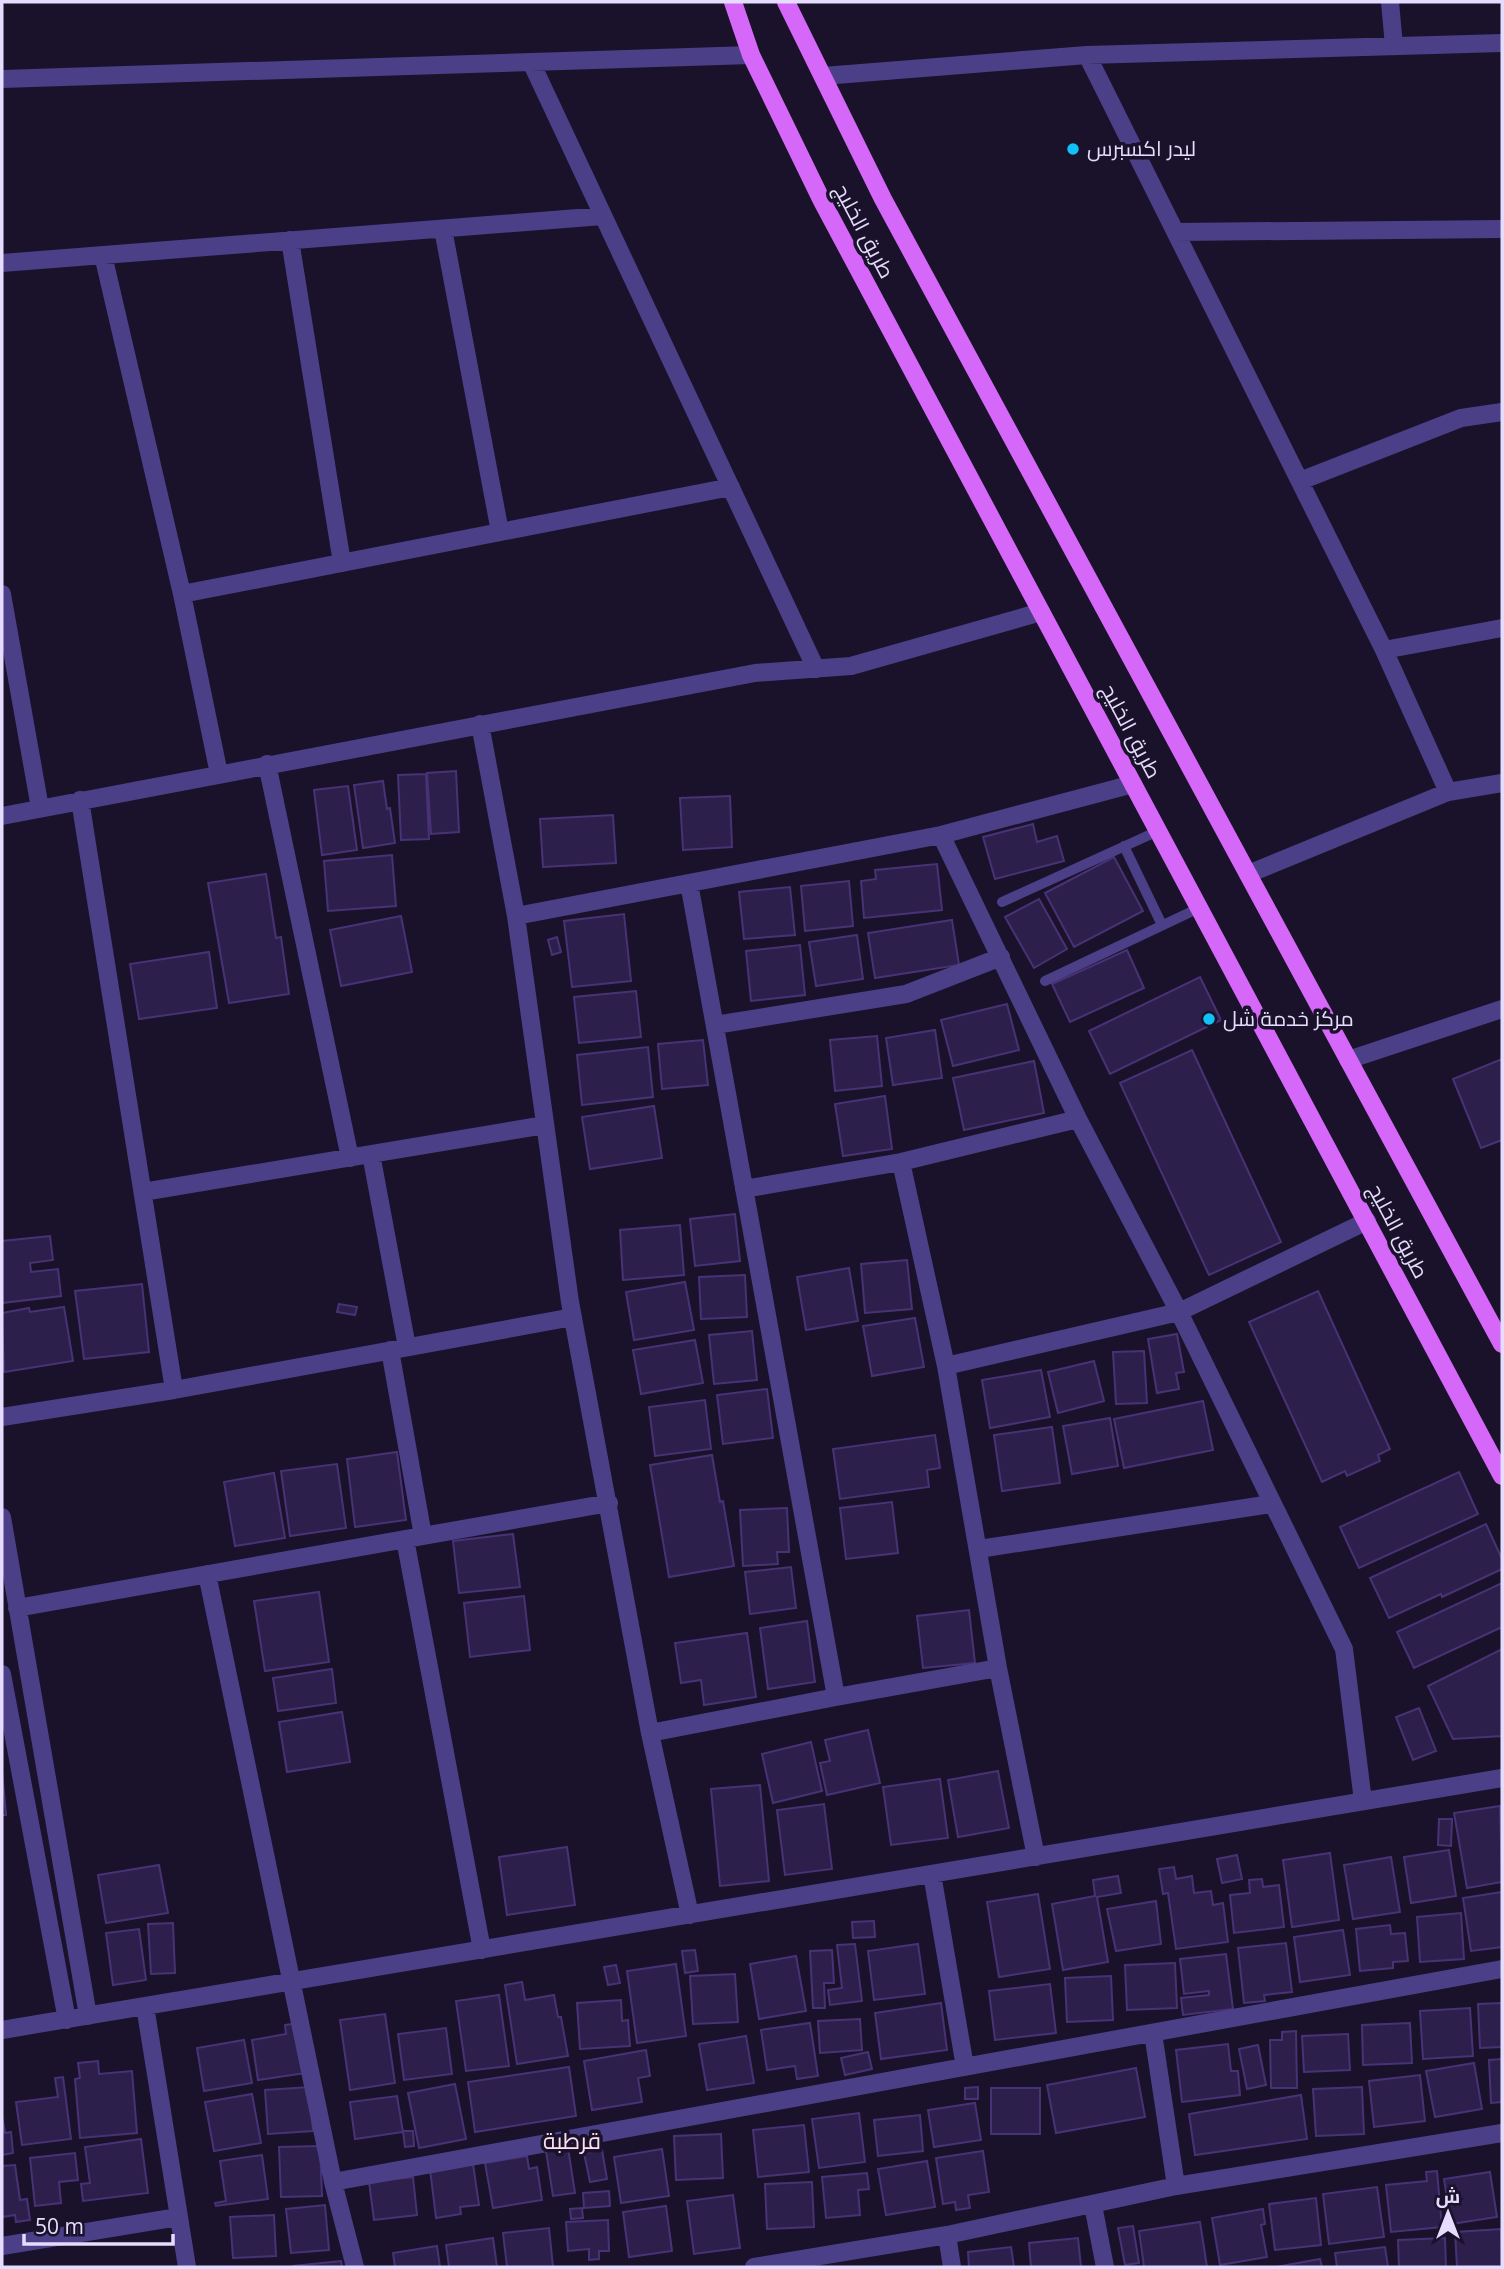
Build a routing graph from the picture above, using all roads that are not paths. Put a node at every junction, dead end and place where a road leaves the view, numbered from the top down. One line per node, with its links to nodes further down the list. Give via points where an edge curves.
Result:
1 (733, 2): 6 (main road, طريق الخليج)
2 (786, 2): 9 (main road, طريق الخليج)
3 (1390, 2): 5 (street)
4 (1502, 43): 5 (street)
5 (1394, 46): 7 (street)
6 (751, 55): 8 (street); 25 (main road, طريق الخليج, via 822,201)
7 (1087, 55): 9 (street); 14 (street)
8 (531, 62): 10 (street); 11 (street)
9 (823, 76): 41 (main road, طريق الخليج, via 883,199)
10 (2, 79)
11 (603, 216): 12 (street); 20 (street)
12 (443, 229): 15 (street); 21 (street)
13 (1502, 229): 14 (street)
14 (1176, 232): 19 (street)
15 (290, 240): 16 (street); 22 (street)
16 (103, 255): 17 (street); 24 (street)
17 (2, 263)
18 (1502, 412): 19 (street, via 1461,418)
19 (1300, 481): 27 (street)
20 (731, 487): 21 (street); 28 (street)
21 (500, 532): 22 (street)
22 (342, 563): 24 (street)
23 (2, 594): 36 (street)
24 (182, 594): 31 (street)
25 (1041, 612): 28 (street, via 852,666); 33 (main road, طريق الخليج)
26 (1502, 628): 27 (street)
27 (1384, 650): 34 (street)
28 (816, 669): 29 (street, via 755,673)
29 (480, 724): 30 (street); 45 (street)
30 (267, 764): 31 (street); 55 (street)
31 (219, 774): 35 (street)
32 (1502, 783): 34 (street)
33 (1133, 784): 38 (main road, طريق الخليج); 39 (street)
34 (1448, 792): 41 (street)
35 (80, 800): 36 (street); 58 (street)
36 (40, 808): 37 (street)
37 (2, 816)
38 (1158, 831): 40 (lane); 44 (main road, طريق الخليج)
39 (941, 835): 42 (street); 47 (street)
40 (1124, 846): 43 (lane); 46 (lane)
41 (1248, 874): 51 (main road, طريق الخليج)
42 (689, 883): 45 (street); 50 (street)
43 (1002, 902)
44 (1199, 908): 46 (lane); 59 (main road, طريق الخليج)
45 (516, 916): 53 (street)
46 (1162, 925): 48 (lane)
47 (1001, 957): 50 (street, via 906,994); 52 (street)
48 (1045, 981)
49 (1502, 1009): 51 (street)
50 (715, 1025): 57 (street)
51 (1348, 1060): 62 (main road, طريق الخليج)
52 (1078, 1119): 56 (street); 60 (street)
53 (545, 1125): 54 (street); 61 (street)
54 (371, 1154): 55 (street); 63 (street)
55 (350, 1158): 58 (street)
56 (901, 1162): 57 (street); 64 (street)
57 (744, 1189): 77 (street)
58 (143, 1192): 65 (street)
59 (1367, 1221): 60 (street); 67 (main road, طريق الخليج)
60 (1180, 1312): 64 (street); 69 (street)
61 (573, 1317): 63 (street); 68 (street)
62 (1502, 1344)
63 (398, 1349): 65 (street); 71 (street)
64 (946, 1366): 72 (street)
65 (174, 1390): 66 (street)
66 (2, 1417)
67 (1502, 1476)
68 (609, 1503): 71 (street); 78 (street)
69 (1272, 1504): 72 (street); 80 (street, via 1344,1649)
70 (2, 1517): 74 (street)
71 (414, 1538): 73 (street); 84 (street)
72 (979, 1549): 75 (street)
73 (207, 1574): 74 (street); 86 (street)
74 (17, 1608): 88 (street)
75 (998, 1668): 77 (street); 81 (street)
76 (2, 1674): 89 (street)
77 (836, 1697): 78 (street)
78 (650, 1733): 83 (street)
79 (1502, 1779): 80 (street)
80 (1363, 1801): 81 (street)
81 (1036, 1857): 82 (street)
82 (932, 1874): 83 (street); 92 (street)
83 (690, 1915): 84 (street)
84 (482, 1950): 86 (street)
85 (1502, 1969): 91 (street)
86 (292, 1982): 87 (street); 94 (street)
87 (145, 2006): 88 (street); 97 (street)
88 (88, 2016): 89 (street)
89 (67, 2020): 90 (street)
90 (2, 2031)
91 (1153, 2033): 92 (street); 95 (street)
92 (965, 2067): 94 (street)
93 (1502, 2133): 95 (street)
94 (334, 2182): 102 (street)
95 (1176, 2186): 96 (street)
96 (1093, 2205): 98 (street); 105 (street)
97 (178, 2217): 99 (street); 101 (street)
98 (947, 2235): 100 (street); 104 (street)
99 (2, 2246)
100 (787, 2265): 103 (street)
101 (187, 2267)
102 (355, 2267)
103 (754, 2267)
104 (952, 2267)
105 (1105, 2267)

